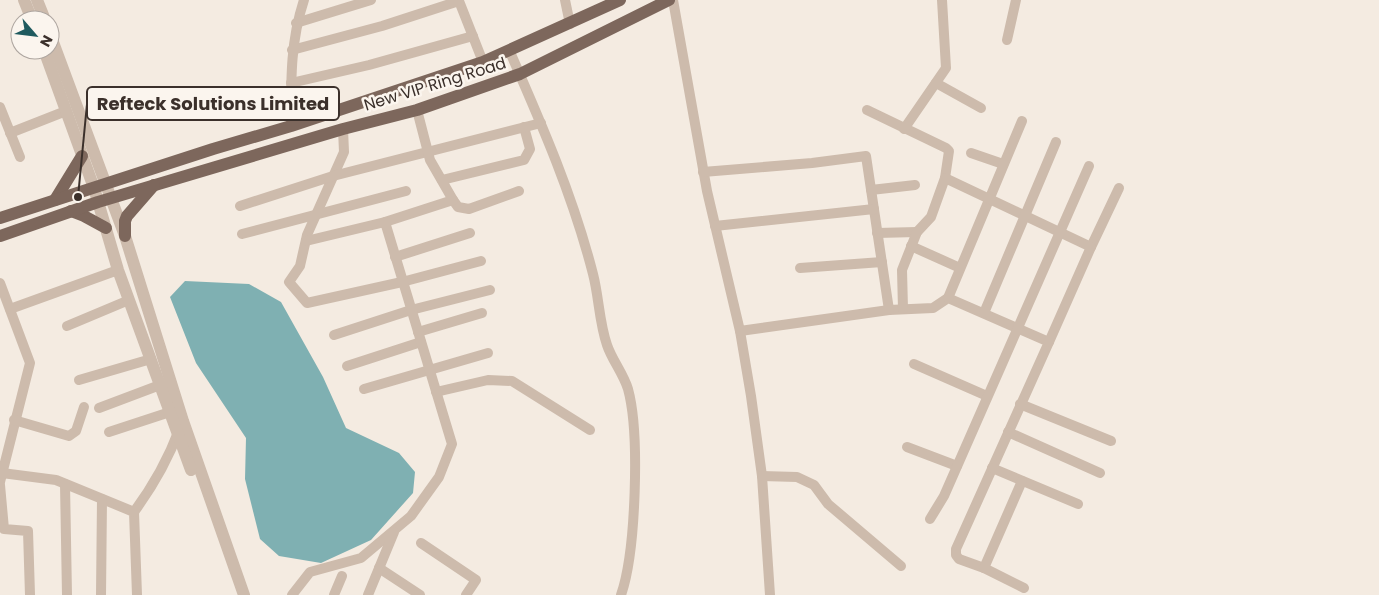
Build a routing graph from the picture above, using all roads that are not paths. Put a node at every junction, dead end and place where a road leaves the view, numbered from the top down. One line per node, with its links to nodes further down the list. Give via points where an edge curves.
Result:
1 (304, 0): 10 (street)
2 (371, 0): 10 (street)
3 (565, 0): 11 (street)
4 (620, 0): 9 (main road, New VIP Ring Road)
5 (671, 0): 19 (main road, New VIP Ring Road); 41 (street)
6 (942, 0): 21 (street, via 947,61)
7 (1016, 0): 13 (street)
8 (459, 1): 12 (street); 14 (street)
9 (601, 4): 11 (main road, New VIP Ring Road)
10 (296, 23): 14 (street)
11 (570, 24): 15 (main road, New VIP Ring Road)
12 (473, 36): 18 (street); 20 (street)
13 (1007, 40)
14 (292, 50): 20 (street)
15 (510, 52): 18 (main road, New VIP Ring Road); 19 (street)
16 (48, 60): 26 (street)
17 (59, 60): 47 (street)
18 (483, 62): 29 (main road, New VIP Ring Road)
19 (520, 74): 24 (main road, New VIP Ring Road); 28 (street)
20 (291, 83): 29 (street)
21 (936, 83): 23 (street); 32 (street)
22 (0, 107): 33 (street)
23 (981, 108)
24 (416, 110): 31 (main road, New VIP Ring Road); 35 (street)
25 (867, 110): 32 (street)
26 (66, 111): 33 (street); 38 (street)
27 (1022, 120): 39 (street)
28 (541, 123): 30 (street); 151 (street, via 560,166 593,274 607,345 628,388 634,435 633,518)
29 (290, 126): 47 (main road, New VIP Ring Road)
30 (524, 127): 35 (street); 44 (street, via 530,149 524,160)
31 (343, 129): 42 (street, via 344,152); 45 (main road, New VIP Ring Road)
32 (904, 129): 43 (street, via 949,151)
33 (10, 133): 37 (street)
34 (1056, 142): 60 (street)
35 (428, 151): 42 (street); 44 (street)
36 (971, 154): 39 (street)
37 (20, 156)
38 (82, 156): 47 (street); 53 (main road)
39 (1003, 164): 52 (street)
40 (1089, 166): 65 (street)
41 (703, 172): 51 (street, via 866,156); 63 (street)
42 (333, 176): 56 (street); 59 (street)
43 (945, 178): 52 (street); 66 (street, via 931,217)
44 (442, 180): 55 (street)
45 (154, 185): 54 (main road, New VIP Ring Road); 71 (main road, via 127,216)
46 (915, 185): 51 (street)
47 (100, 186): 53 (main road, New VIP Ring Road); 54 (street)
48 (1119, 188): 74 (street)
49 (406, 190): 59 (street)
50 (519, 190): 55 (street, via 469,209 458,207)
51 (871, 190): 57 (street)
52 (988, 199): 60 (street); 79 (street)
53 (55, 200): 61 (main road, New VIP Ring Road)
54 (104, 200): 58 (main road, New VIP Ring Road); 64 (street); 71 (street)
55 (453, 200): 62 (street)
56 (240, 206)
57 (874, 209): 63 (street); 68 (street)
58 (71, 211): 64 (main road); 70 (main road, New VIP Ring Road)
59 (316, 216): 69 (street); 72 (street)
60 (1024, 217): 65 (street); 91 (street)
61 (0, 218)
62 (385, 222): 72 (street); 75 (street)
63 (715, 226): 94 (street)
64 (106, 228): 80 (street)
65 (1059, 231): 74 (street); 93 (street)
66 (917, 232): 68 (street); 73 (street)
67 (470, 233): 75 (street)
68 (877, 233): 77 (street)
69 (242, 234)
70 (0, 236)
71 (125, 236): 113 (street)
72 (306, 241): 81 (street, via 300,266 288,282 308,303)
73 (911, 246): 79 (street); 87 (street, via 902,270)
74 (1091, 247): 97 (street)
75 (395, 257): 81 (street)
76 (481, 262): 81 (street)
77 (882, 262): 78 (street); 89 (street)
78 (800, 268)
79 (960, 268): 84 (street)
80 (118, 270): 85 (street); 86 (street)
81 (402, 282): 88 (street)
82 (0, 283): 86 (street)
83 (490, 290): 88 (street)
84 (948, 298): 87 (street, via 933,308); 91 (street)
85 (129, 300): 92 (street); 99 (street)
86 (10, 309): 112 (street, via 30,363)
87 (904, 309): 89 (street)
88 (411, 310): 95 (street); 96 (street)
89 (889, 310): 94 (street)
90 (482, 313): 96 (street)
91 (984, 313): 93 (street)
92 (67, 326)
93 (1017, 328): 97 (street); 107 (street)
94 (740, 331): 124 (street)
95 (334, 335)
96 (419, 337): 101 (street); 102 (street)
97 (1049, 342): 108 (street)
98 (488, 353): 102 (street)
99 (151, 359): 103 (street); 104 (street)
100 (914, 364): 107 (street)
101 (347, 366)
102 (429, 370): 105 (street); 106 (street)
103 (79, 380)
104 (160, 385): 110 (street); 111 (street)
105 (364, 390)
106 (436, 392): 114 (street, via 488,380 512,381); 133 (street, via 452,444 439,477 411,516)
107 (987, 396): 120 (street)
108 (1020, 404): 116 (street); 118 (street)
109 (84, 407): 112 (street, via 76,431 69,436)
110 (99, 408)
111 (170, 412): 115 (street); 117 (street)
112 (14, 420): 122 (street)
113 (183, 420): 117 (street); 145 (street)
114 (590, 430)
115 (109, 432)
116 (1008, 432): 121 (street); 123 (street)
117 (178, 433): 130 (street, via 170,455); 144 (street)
118 (1111, 441)
119 (908, 447): 120 (street)
120 (956, 466): 131 (street)
121 (992, 468): 125 (street); 137 (street, via 956,555)
122 (1, 473): 126 (street); 128 (street)
123 (1100, 473)
124 (762, 476): 135 (street, via 797,477 814,485 828,504); 152 (street)
125 (1022, 480): 129 (street); 137 (street)
126 (65, 484): 127 (street); 141 (street)
127 (102, 499): 130 (street); 142 (street)
128 (1, 503): 132 (street)
129 (1078, 504)
130 (134, 512): 143 (street)
131 (930, 519)
132 (2, 528): 140 (street, via 28,531)
133 (396, 529): 136 (street); 146 (street, via 361,558 310,572)
134 (421, 543): 150 (street, via 476,580)
135 (901, 566)
136 (379, 568): 148 (street); 149 (street)
137 (984, 568): 139 (street)
138 (342, 576): 147 (street)
139 (1024, 588)
140 (30, 595)
141 (67, 595)
142 (101, 595)
143 (137, 595)
144 (236, 595)
145 (244, 595)
146 (292, 595)
147 (334, 595)
148 (368, 595)
149 (420, 595)
150 (466, 595)
151 (621, 595)
152 (770, 595)

